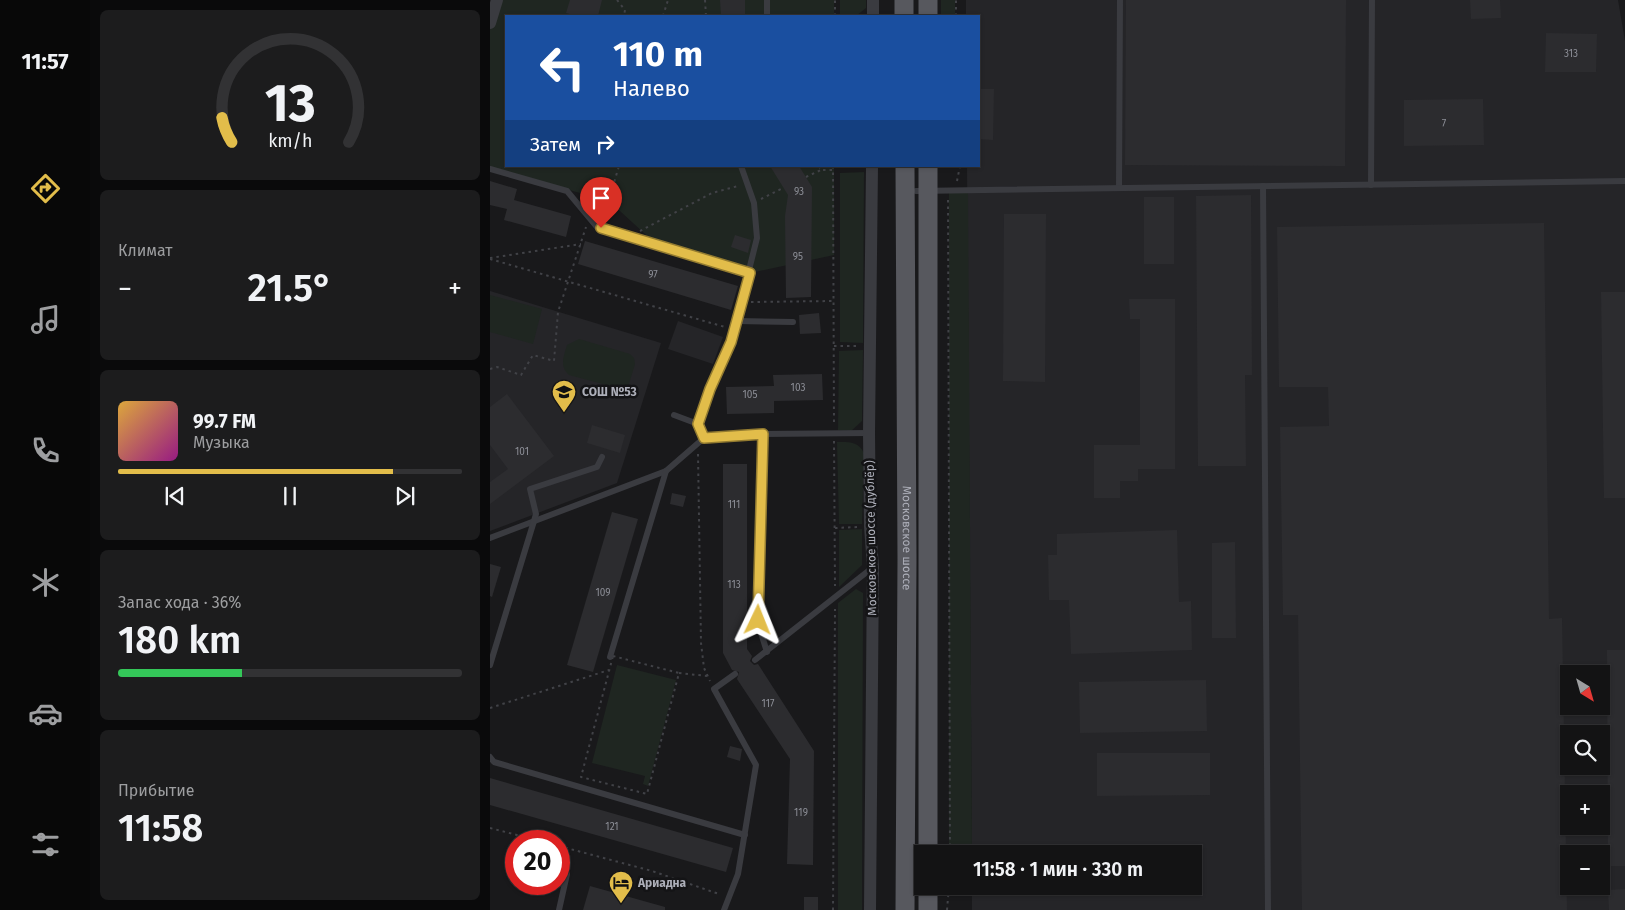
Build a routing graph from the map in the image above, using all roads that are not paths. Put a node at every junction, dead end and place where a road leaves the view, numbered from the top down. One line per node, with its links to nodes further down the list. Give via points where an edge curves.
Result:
1 (497, 0): 15 (street)
2 (767, 0): 9 (lane)
3 (873, 0): 10 (street)
4 (904, 0): 11 (main road); 12 (street)
5 (916, 0): 13 (main road)
6 (928, 0): 14 (main road)
7 (1120, 0): 25 (lane)
8 (1372, 0): 23 (lane)
9 (767, 15)
10 (872, 15)
11 (904, 15)
12 (909, 15)
13 (916, 15)
14 (928, 15)
15 (490, 23)
16 (741, 167): 27 (lane, via 754,203 757,238)
17 (872, 167): 32 (street, Московское шоссе (дублёр))
18 (904, 167): 53 (main road, Московское шоссе)
19 (916, 167): 26 (main road, Московское шоссе)
20 (928, 167): 26 (main road, Московское шоссе)
21 (490, 169): 27 (lane, via 567,191 597,227)
22 (1625, 181): 23 (lane)
23 (1372, 185): 24 (lane)
24 (1263, 186): 25 (lane); 56 (lane)
25 (1119, 188): 26 (lane)
26 (922, 191): 47 (main road, Московское шоссе); 54 (main road, Московское шоссе)
27 (750, 273): 28 (lane)
28 (737, 320): 29 (lane); 31 (lane)
29 (793, 322)
30 (674, 415): 31 (lane)
31 (698, 424): 34 (lane)
32 (870, 433): 33 (lane); 39 (street, Московское шоссе (дублёр), via 870,526)
33 (763, 434): 34 (lane); 40 (lane, via 758,620)
34 (704, 438): 36 (lane)
35 (602, 457): 37 (lane, via 597,467 530,489 536,514)
36 (666, 471): 37 (lane); 41 (lane)
37 (534, 521): 38 (lane); 43 (lane)
38 (490, 538)
39 (874, 567): 40 (lane); 52 (street, Московское шоссе (дублёр))
40 (767, 652): 42 (lane)
41 (610, 657)
42 (755, 660)
43 (490, 665)
44 (735, 674): 46 (lane, via 714,690 756,765)
45 (490, 757): 46 (lane, via 494,762)
46 (745, 834): 51 (lane, via 738,874)
47 (928, 845)
48 (562, 895): 50 (lane)
49 (928, 895): 55 (main road)
50 (558, 910)
51 (724, 910)
52 (870, 910)
53 (905, 910)
54 (916, 910)
55 (928, 910)
56 (1268, 910)

